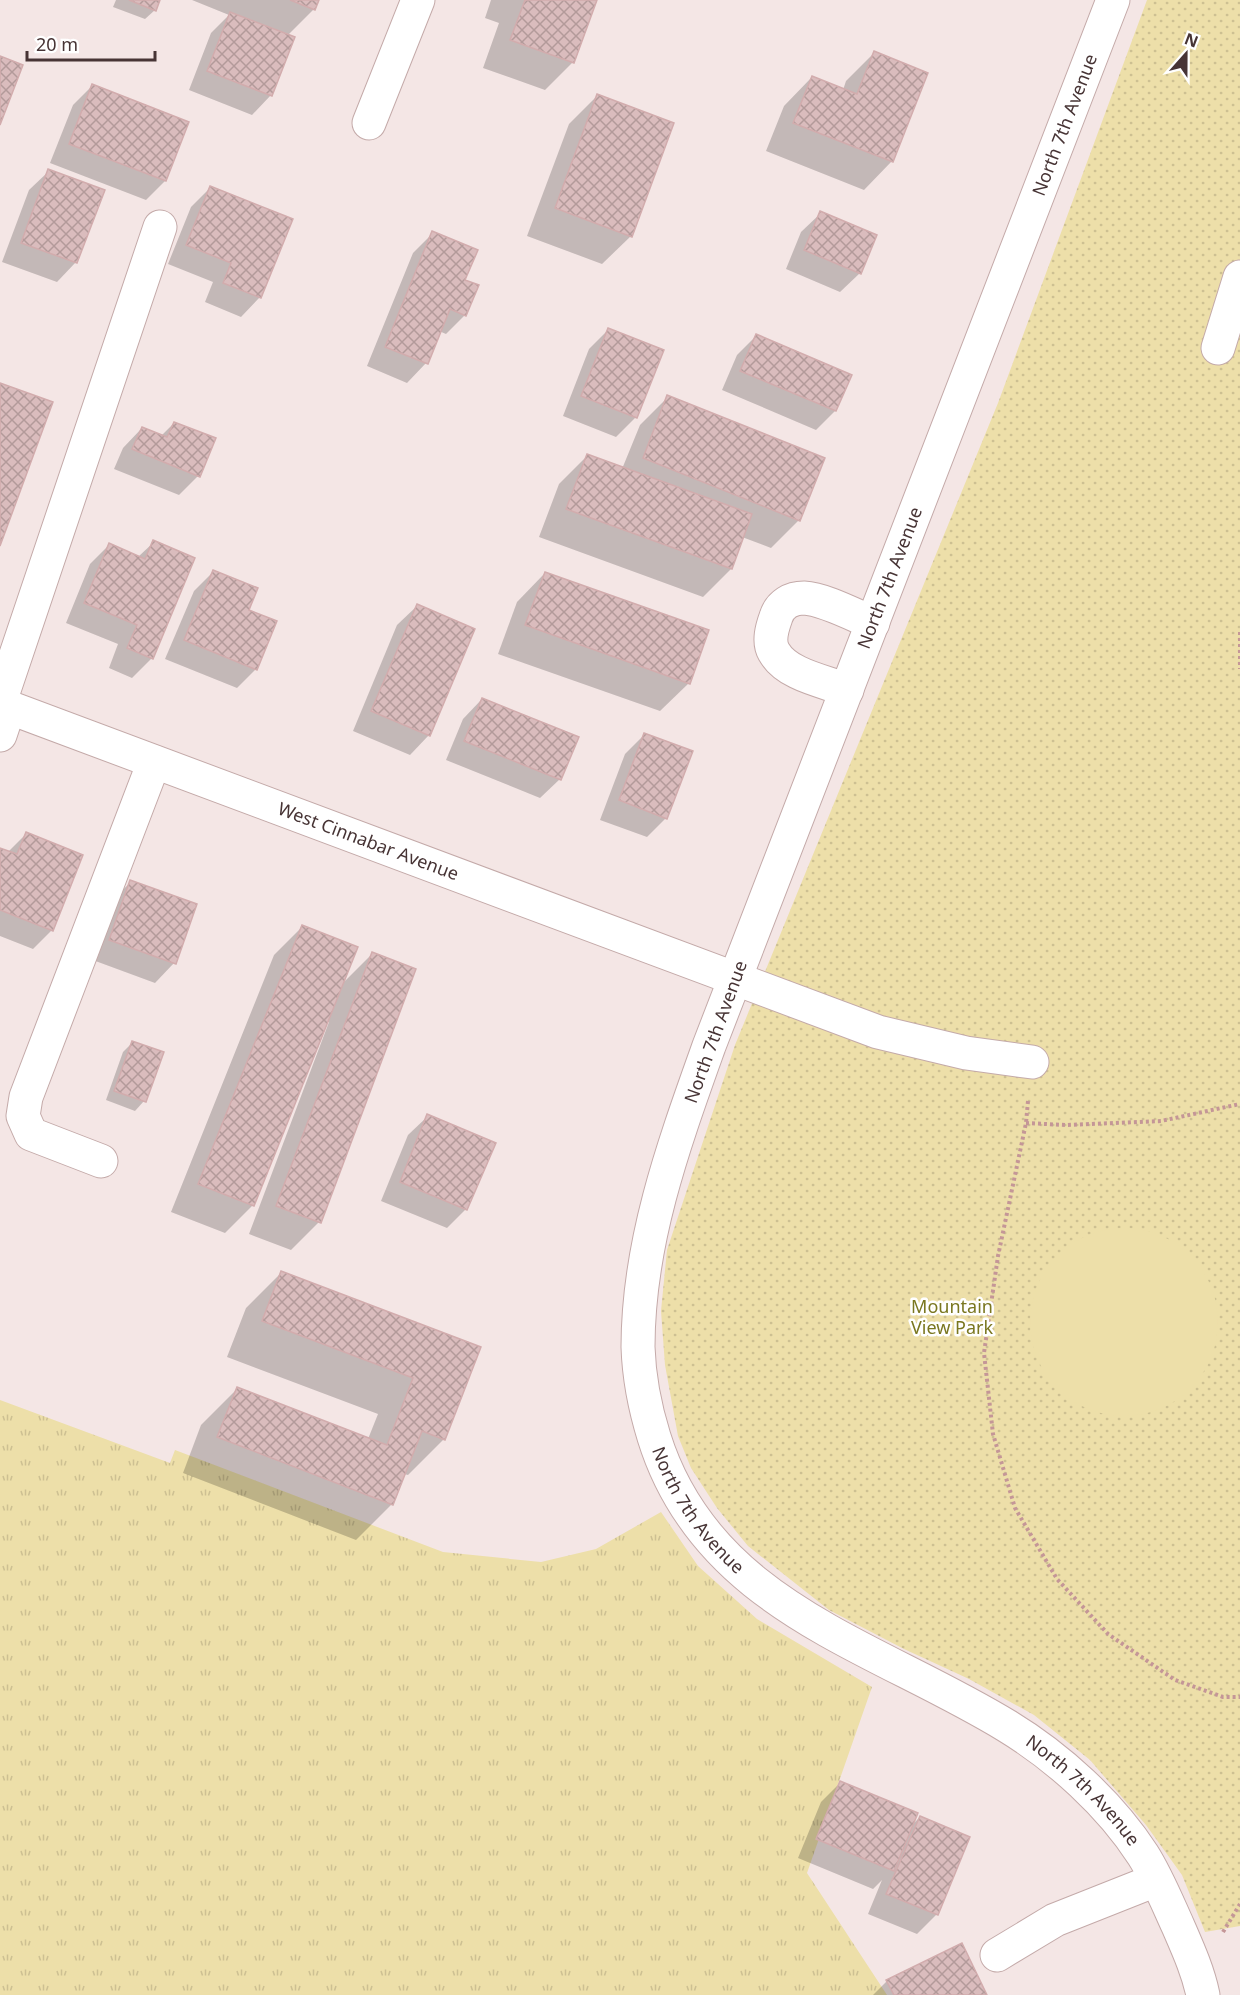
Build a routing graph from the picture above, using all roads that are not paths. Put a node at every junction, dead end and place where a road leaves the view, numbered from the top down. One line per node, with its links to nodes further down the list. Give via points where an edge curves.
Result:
1 (418, 0): 3 (street)
2 (1113, 0): 7 (street, North 7th Avenue)
3 (369, 123)
4 (159, 227): 9 (street)
5 (1240, 277): 6 (street)
6 (1218, 348)
7 (873, 623): 8 (street, North 7th Avenue); 8 (street, via 805,598 789,600 778,610 771,633 773,652 796,671)
8 (847, 690): 11 (street, North 7th Avenue)
9 (2, 712): 10 (street, West Cinnabar Avenue)
10 (154, 762): 11 (street, West Cinnabar Avenue); 13 (street, via 26,1097 23,1116 31,1134)
11 (735, 980): 12 (street, West Cinnabar Avenue, via 878,1032 966,1053); 14 (street, North 7th Avenue, via 676,1139 645,1263 638,1349 644,1406 671,1484 693,1519 728,1560 778,1600 1007,1726 1050,1755 1108,1810)
12 (1031, 1077)
13 (101, 1161)
14 (1156, 1880): 15 (street, via 1055,1920); 16 (street, North 7th Avenue, via 1194,1963)
15 (997, 1955)
16 (1203, 1995)

